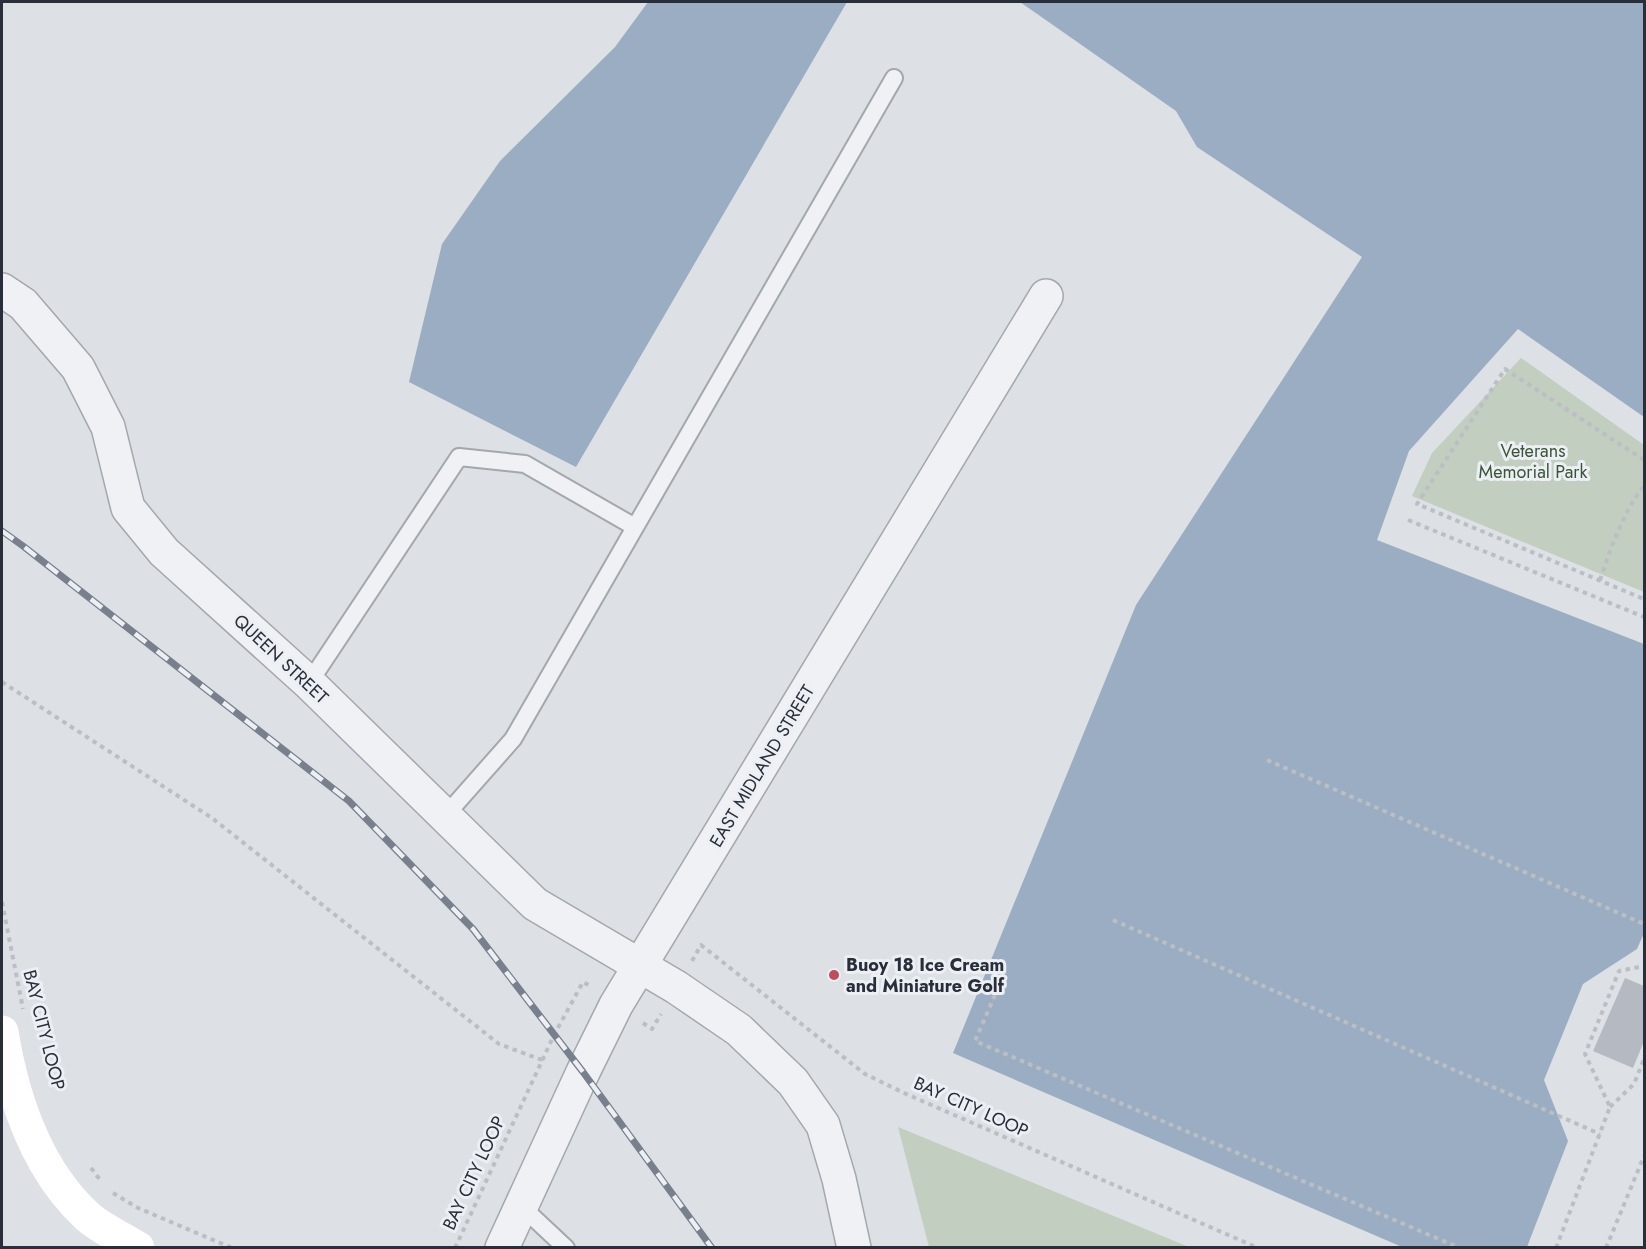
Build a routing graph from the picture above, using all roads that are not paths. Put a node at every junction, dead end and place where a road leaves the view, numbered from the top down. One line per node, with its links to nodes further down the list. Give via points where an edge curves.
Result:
1 (894, 78): 4 (lane)
2 (2, 290): 5 (street, QUEEN STREET, via 22,304 78,368 108,427 128,508 164,552)
3 (1046, 296): 7 (street, EAST MIDLAND STREET)
4 (635, 527): 5 (lane, via 525,464 459,457); 6 (lane, via 513,739)
5 (309, 683): 6 (street, QUEEN STREET)
6 (445, 816): 7 (street, QUEEN STREET, via 535,904)
7 (640, 967): 9 (street, EAST MIDLAND STREET, via 616,1005); 13 (street, QUEEN STREET, via 739,1030 793,1082 823,1125)
8 (13, 1024): 11 (main road, via 7,1062 28,1133 60,1186 88,1218)
9 (520, 1205): 10 (lane); 12 (street, EAST MIDLAND STREET)
10 (565, 1247)
11 (138, 1248)
12 (502, 1248)
13 (854, 1248)

